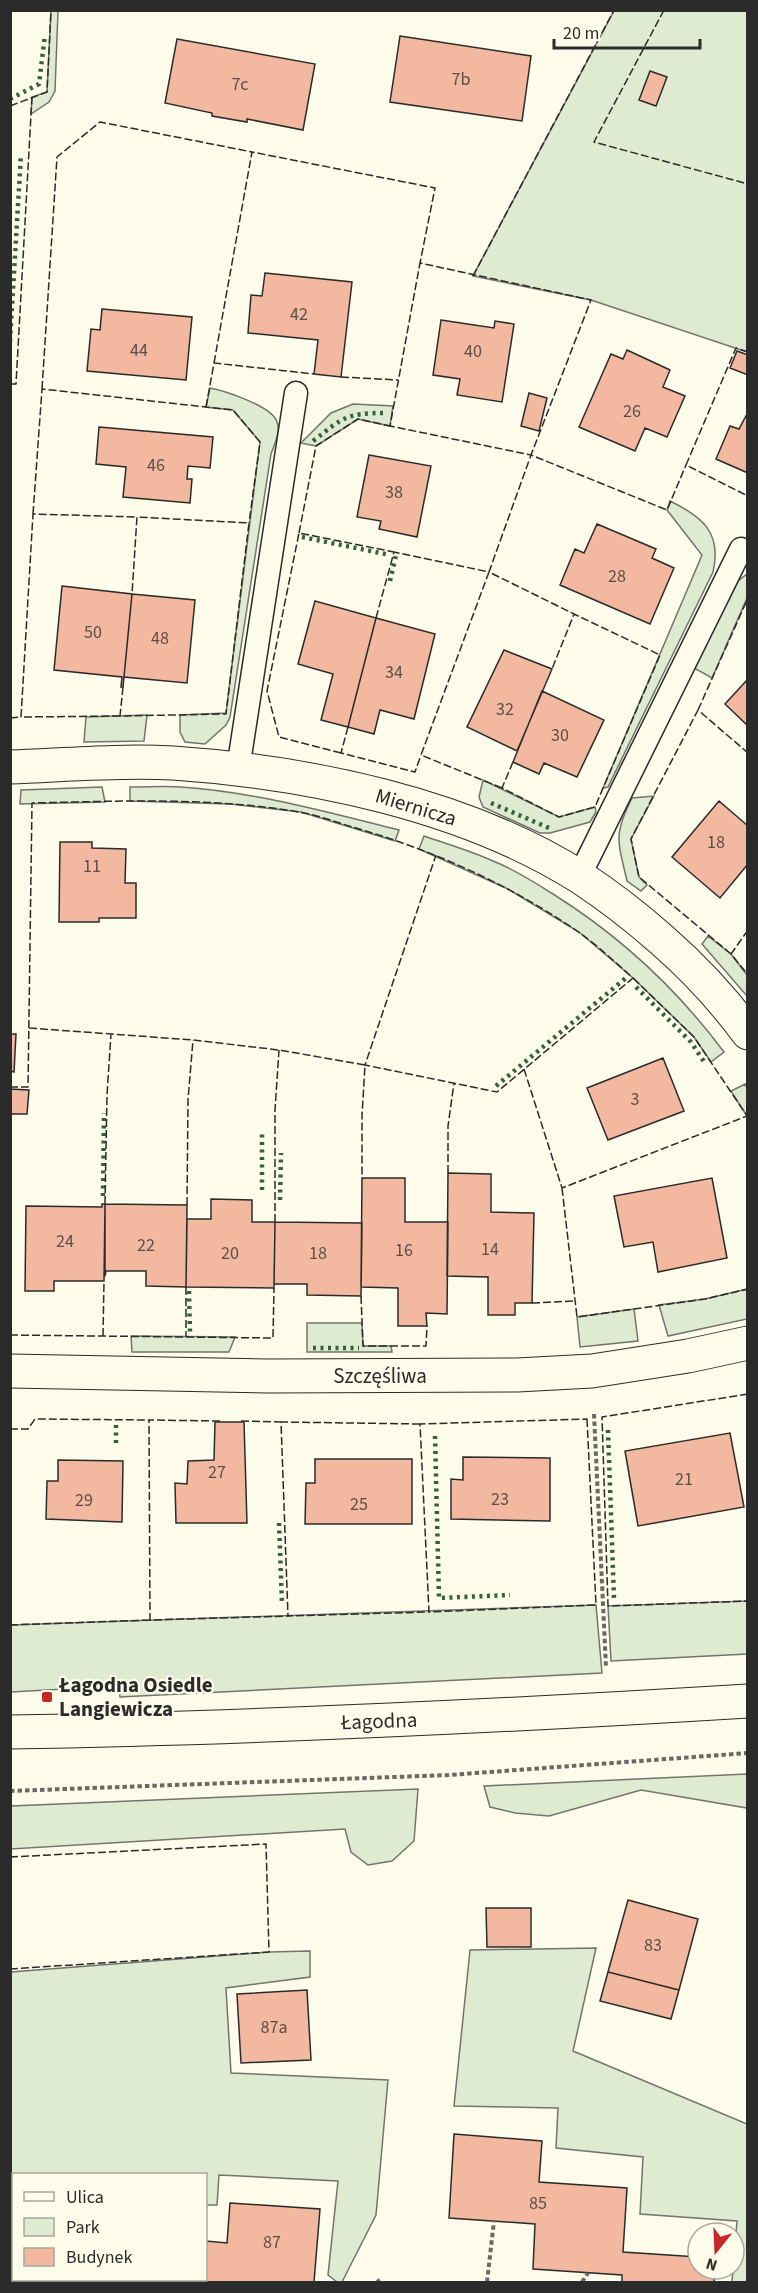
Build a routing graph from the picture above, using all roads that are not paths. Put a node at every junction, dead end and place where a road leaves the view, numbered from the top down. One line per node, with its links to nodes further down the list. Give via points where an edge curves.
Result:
1 (296, 393): 4 (lane)
2 (741, 549): 5 (lane)
3 (10, 767): 4 (street, Miernicza, via 172,763)
4 (238, 770): 5 (street, Miernicza, via 357,789 437,812 515,842)
5 (579, 877): 6 (street, Miernicza, via 633,915 689,964)
6 (747, 1034)
7 (747, 1343): 8 (street, Szczęśliwa, via 592,1371 517,1375)
8 (10, 1371)
9 (747, 1701): 10 (street, Łagodna, via 453,1719)
10 (10, 1732)

